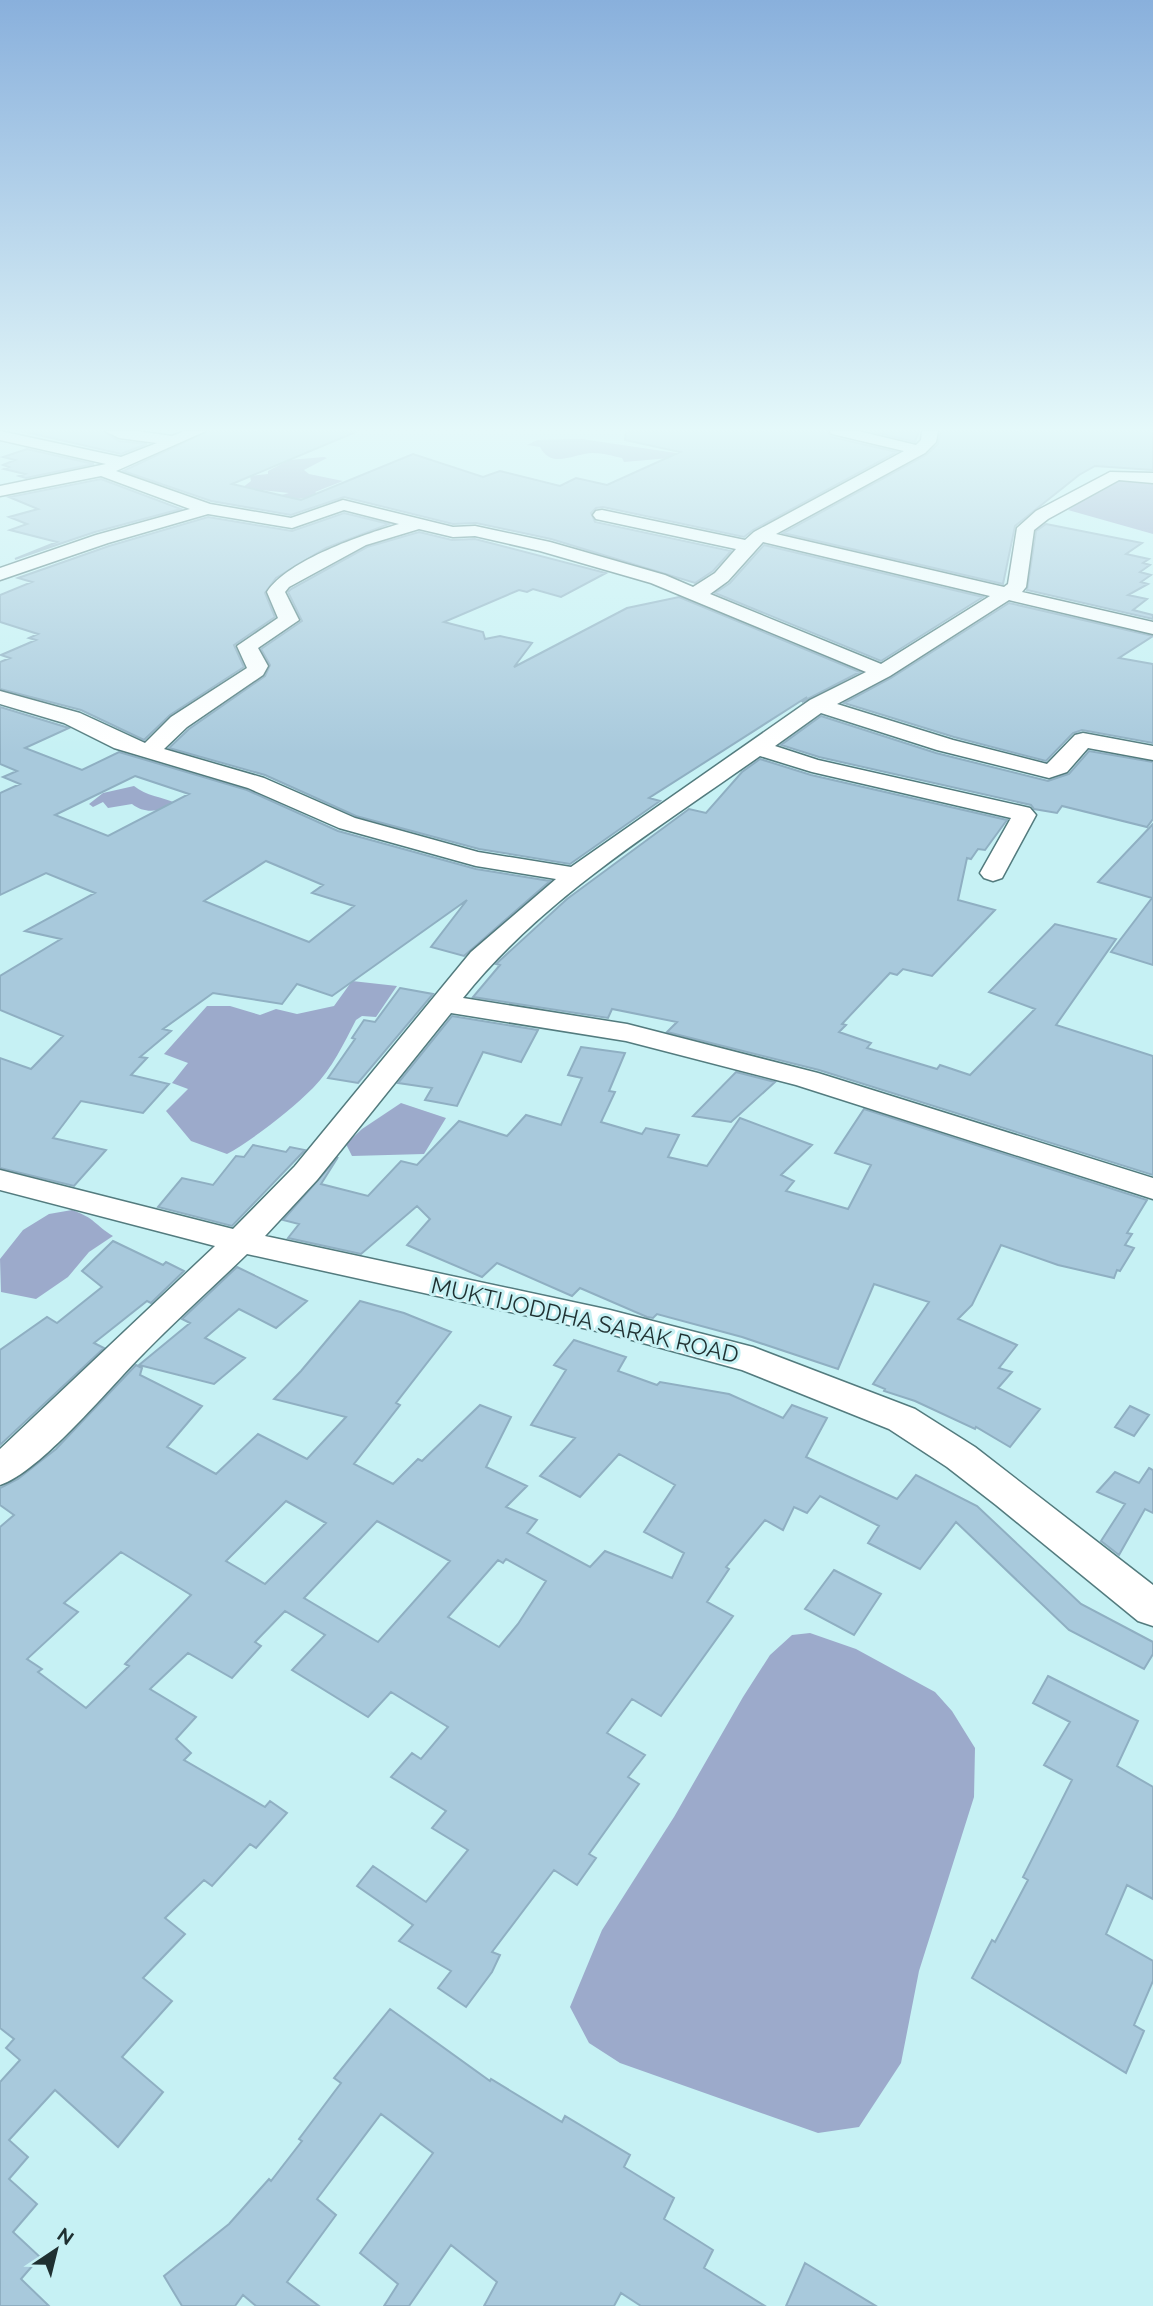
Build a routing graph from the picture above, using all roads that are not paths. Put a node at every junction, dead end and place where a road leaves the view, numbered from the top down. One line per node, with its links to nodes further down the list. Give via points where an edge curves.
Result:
1 (103, 539): 10 (street)
2 (352, 539): 8 (street)
3 (368, 539): 8 (street)
4 (511, 539): 11 (street, via 622,567)
5 (740, 539): 9 (street)
6 (758, 539): 9 (street)
7 (1024, 539): 12 (street, via 1017,587)
8 (360, 541): 18 (street, via 282,583 276,592 289,620 247,646 256,671 179,722)
9 (754, 541): 11 (street, via 708,590); 12 (street)
10 (0, 574)
11 (694, 593): 14 (street)
12 (1007, 595): 13 (street); 14 (street)
13 (1153, 628)
14 (883, 672): 16 (street)
15 (0, 697): 18 (street, via 72,718)
16 (818, 705): 17 (street); 19 (street, via 945,745 1049,771 1059,767 1083,740)
17 (756, 747): 20 (street, via 822,768 1022,813); 21 (street)
18 (149, 751): 21 (street, via 256,783 346,823 476,859)
19 (1153, 752)
20 (993, 873)
21 (576, 875): 22 (street, via 481,958)
22 (442, 1003): 24 (street, via 627,1033 807,1079); 25 (street, via 306,1173)
23 (0, 1180): 25 (street, MUKTIJODDHA SARAK ROAD)
24 (1153, 1189)
25 (240, 1242): 26 (street, via 131,1344 32,1446); 27 (street, MUKTIJODDHA SARAK ROAD, via 636,1329 752,1360 902,1419 1010,1494)
26 (0, 1470)
27 (1153, 1609)

